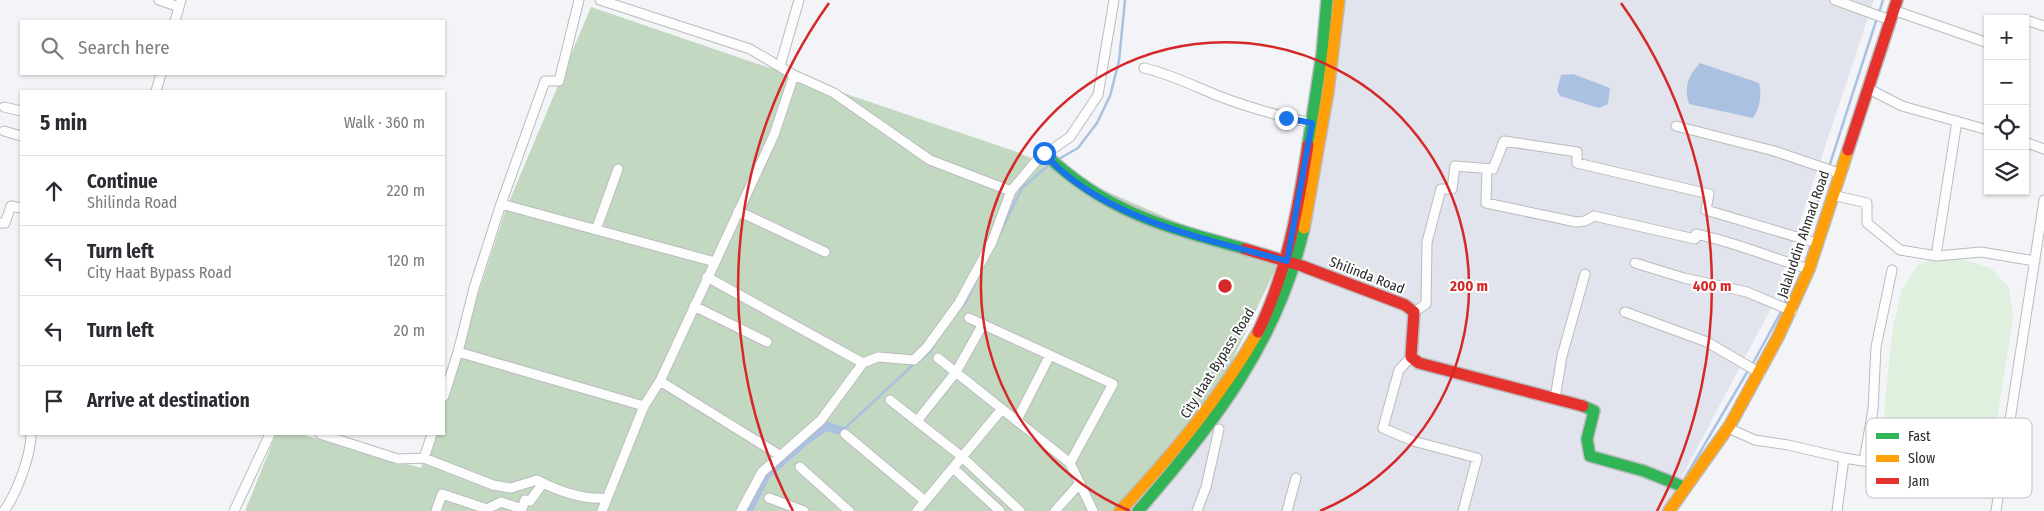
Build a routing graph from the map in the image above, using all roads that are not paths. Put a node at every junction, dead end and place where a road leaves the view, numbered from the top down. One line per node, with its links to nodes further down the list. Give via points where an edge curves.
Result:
1 (159, 0): 9 (street)
2 (579, 0): 38 (street, via 559,81 545,81)
3 (600, 0): 15 (street, via 750,50)
4 (799, 0): 15 (street)
5 (1114, 0): 31 (street, via 1098,95 1070,137)
6 (1327, 0): 24 (street, City Haat Bypass Road)
7 (1339, 0): 49 (street, City Haat Bypass Road, via 1336,42 1310,197)
8 (1835, 0): 10 (street)
9 (180, 3): 11 (street)
10 (1893, 10): 14 (street); 19 (street, Jalaluddin Ahmad Road)
11 (175, 20)
12 (2029, 21): 13 (street)
13 (2044, 26)
14 (1984, 42)
15 (780, 66): 18 (street)
16 (1144, 68): 24 (street, via 1251,107)
17 (161, 75): 20 (street)
18 (794, 75): 35 (street, via 834,93 930,160); 40 (street, via 774,135)
19 (1867, 88): 23 (street, via 1902,106); 34 (street, Jalaluddin Ahmad Road)
20 (156, 90)
21 (4, 107): 22 (street)
22 (20, 111)
23 (1957, 120): 26 (street); 45 (street)
24 (1312, 123): 49 (street, City Haat Bypass Road)
25 (1676, 126): 34 (street, via 1774,151)
26 (1984, 129)
27 (4, 131): 28 (street)
28 (20, 136)
29 (2029, 143): 30 (street)
30 (2044, 149)
31 (1046, 155): 35 (street); 49 (street, Shilinda Road, via 1078,184 1122,208 1172,229)
32 (618, 169): 42 (street)
33 (1487, 170): 44 (street, via 1493,169 1504,142 1577,152 1577,163 1709,194 1706,210); 51 (street, via 1486,203 1576,222 1594,216 1695,239 1696,234); 57 (street, via 1455,166 1452,190 1441,189 1427,242 1426,304)
34 (1839, 173): 36 (street, Jalaluddin Ahmad Road)
35 (1011, 191): 66 (street, via 992,242 959,303 927,347 914,360 878,357)
36 (1832, 195): 44 (street, Jalaluddin Ahmad Road); 47 (street, via 1867,203 1867,223 1900,250 1937,256 1981,252)
37 (2044, 200): 43 (street)
38 (501, 204): 42 (street); 62 (street)
39 (20, 208): 41 (street, via 11,206 5,223)
40 (738, 211): 46 (street); 48 (street)
41 (0, 223)
42 (596, 230): 48 (street)
43 (2041, 242): 47 (street)
44 (1817, 243): 51 (street, Jalaluddin Ahmad Road)
45 (1937, 249)
46 (825, 252)
47 (2035, 261): 76 (street)
48 (715, 262): 54 (street)
49 (1291, 263): 57 (street, Shilinda Road, via 1405,305); 115 (street, City Haat Bypass Road, via 1257,332 1194,430); 116 (street, City Haat Bypass Road, via 1282,303 1237,386 1202,438)
50 (1636, 263): 56 (street, via 1747,292)
51 (1809, 269): 56 (street, Jalaluddin Ahmad Road)
52 (1892, 270): 75 (street, via 1876,348)
53 (1584, 274): 71 (street)
54 (707, 277): 55 (street); 66 (street)
55 (694, 306): 61 (street); 69 (street)
56 (1792, 310): 68 (street, Jalaluddin Ahmad Road)
57 (1414, 312): 64 (street, Shilinda Road)
58 (1625, 312): 68 (street, via 1707,342)
59 (969, 318): 60 (street)
60 (983, 324): 63 (street); 67 (street)
61 (767, 342)
62 (458, 352): 70 (street); 73 (street)
63 (1050, 355): 77 (street); 92 (street, via 1113,384)
64 (1411, 357): 71 (street, via 1419,363); 119 (street, via 1399,370 1383,428 1413,441 1477,458)
65 (938, 358): 67 (street)
66 (863, 363): 87 (street, via 821,420)
67 (956, 372): 74 (street); 78 (street)
68 (1760, 373): 79 (street, Jalaluddin Ahmad Road)
69 (660, 382): 73 (street); 87 (street)
70 (445, 393)
71 (1554, 398): 98 (street, via 1594,411 1586,440 1590,456 1644,471)
72 (890, 400): 78 (street)
73 (644, 406): 99 (street)
74 (1002, 409): 77 (street); 88 (street)
75 (1871, 418)
76 (2011, 418)
77 (1017, 420): 92 (street)
78 (917, 421): 88 (street)
79 (1728, 428): 90 (street, via 1755,440); 98 (street, Jalaluddin Ahmad Road)
80 (1219, 430): 117 (street)
81 (845, 434): 102 (street)
82 (31, 435): 104 (street, via 31,445 11,501)
83 (270, 435): 105 (street)
84 (323, 435): 89 (street, via 398,459)
85 (432, 435): 89 (street)
86 (1866, 449): 91 (street)
87 (781, 456): 108 (street, via 762,472)
88 (962, 457): 94 (street); 112 (street)
89 (424, 458): 96 (street, via 493,485 511,488 537,480)
90 (1844, 458): 91 (street); 121 (street)
91 (1864, 461)
92 (1070, 463): 97 (street)
93 (800, 467): 110 (street)
94 (953, 468): 102 (street); 111 (street)
95 (1296, 478): 118 (street)
96 (543, 483): 99 (street, via 592,499); 106 (street, via 530,501 525,500 522,509 501,502 487,509 442,494)
97 (1080, 483): 113 (street); 114 (street)
98 (1684, 487): 120 (street, Jalaluddin Ahmad Road)
99 (608, 498): 107 (street)
100 (769, 498): 109 (street)
101 (1998, 498): 122 (street)
102 (925, 501): 103 (street)
103 (918, 510)
104 (4, 511)
105 (234, 511)
106 (436, 511)
107 (602, 511)
108 (742, 511)
109 (804, 511)
110 (849, 511)
111 (1000, 511)
112 (1020, 511)
113 (1055, 511)
114 (1092, 511)
115 (1120, 511)
116 (1138, 511)
117 (1197, 511)
118 (1287, 511)
119 (1464, 511)
120 (1669, 511)
121 (1837, 511)
122 (1996, 511)

